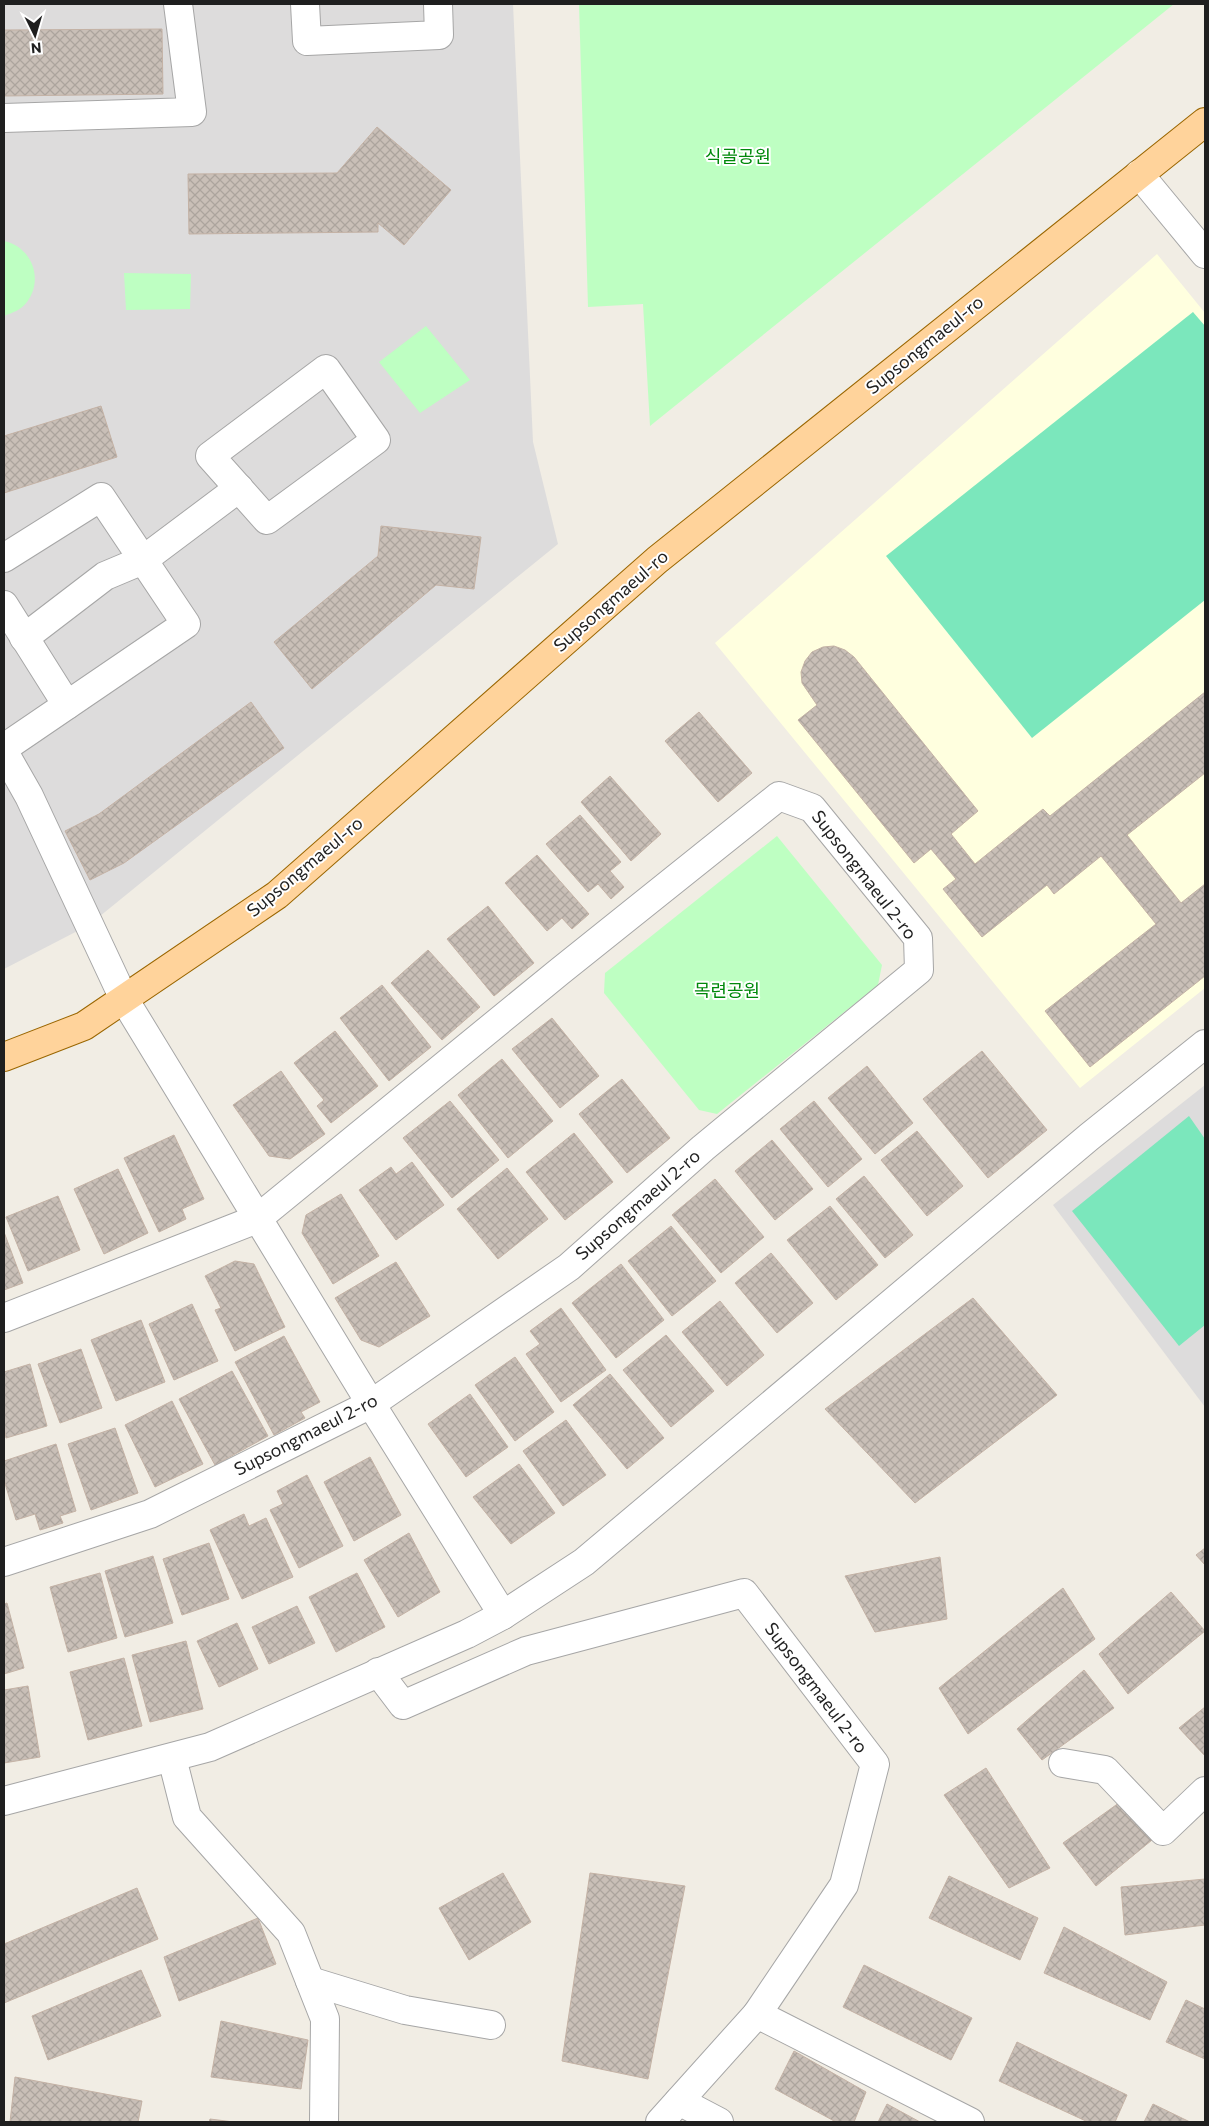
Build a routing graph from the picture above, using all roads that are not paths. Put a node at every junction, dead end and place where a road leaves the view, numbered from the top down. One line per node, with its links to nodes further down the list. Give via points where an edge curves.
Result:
1 (178, 4): 4 (street, via 192,112)
2 (305, 4): 3 (street, via 307,42 439,35)
3 (438, 4)
4 (4, 118)
5 (1205, 122): 6 (main road, Supsongmaeul-ro)
6 (1139, 174): 7 (street); 15 (main road, Supsongmaeul-ro, via 657,560 277,894)
7 (1205, 254)
8 (239, 488): 8 (street, via 267,520 376,440 326,369 210,456); 10 (street)
9 (4, 558): 10 (street, via 101,497)
10 (143, 560): 12 (street, via 105,576); 13 (street, via 186,624)
11 (4, 605): 12 (street)
12 (24, 638): 13 (street)
13 (67, 705): 14 (street)
14 (4, 750): 15 (street, via 29,796)
15 (124, 999): 17 (main road, Supsongmaeul-ro, via 84,1026); 18 (street)
16 (1205, 1044): 22 (street, via 1089,1137 584,1562)
17 (4, 1056)
18 (257, 1219): 19 (street, Supsongmaeul 2-ro); 20 (street); 20 (street, Supsongmaeul 2-ro, via 779,796 812,808 918,938 919,970 703,1148 569,1267)
19 (4, 1318)
20 (370, 1404): 21 (street, Supsongmaeul 2-ro, via 150,1514); 22 (street)
21 (4, 1562)
22 (503, 1615): 23 (street)
23 (378, 1672): 24 (street, via 210,1747); 29 (street, Supsongmaeul 2-ro, via 403,1705 526,1651 744,1593 875,1764 844,1885)
24 (172, 1758): 27 (street); 28 (street, via 187,1818 292,1933)
25 (1063, 1763): 26 (street, via 1105,1770 1163,1831)
26 (1205, 1791)
27 (4, 1801)
28 (310, 1981): 30 (street, via 405,2010); 32 (street, via 325,2019)
29 (757, 2014): 31 (street, Supsongmaeul 2-ro); 35 (street)
30 (491, 2025)
31 (679, 2101): 33 (street, Supsongmaeul 2-ro); 34 (street)
32 (324, 2122)
33 (660, 2122)
34 (719, 2122)
35 (970, 2122)

